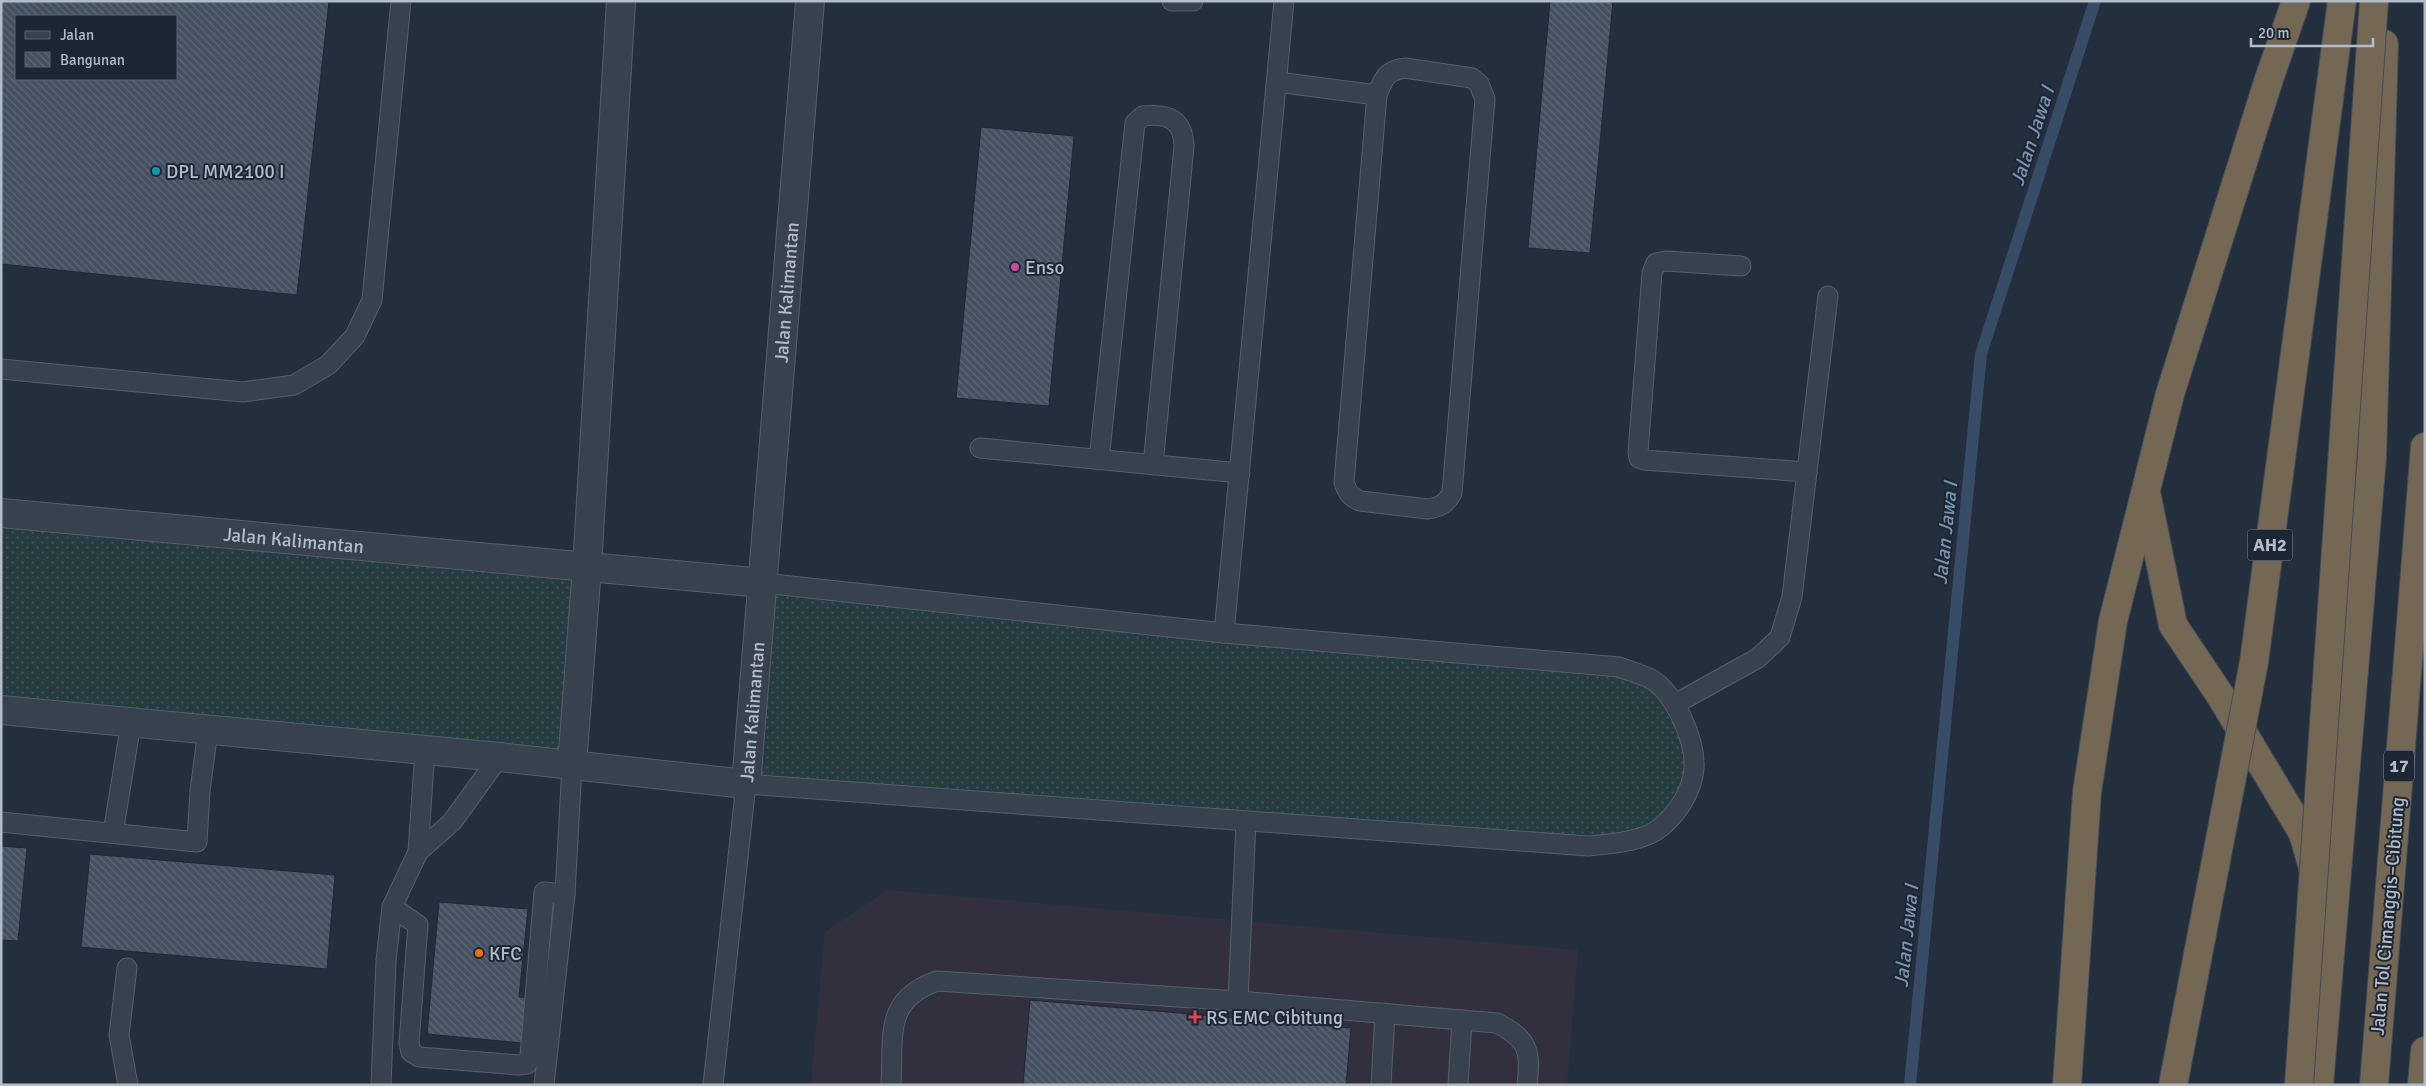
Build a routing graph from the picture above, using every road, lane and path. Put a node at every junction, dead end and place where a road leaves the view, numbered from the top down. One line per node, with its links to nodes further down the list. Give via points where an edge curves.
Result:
1 (401, 1): 15 (lane, via 372,300 356,336 328,365 294,385 243,392)
2 (621, 1): 24 (street)
3 (810, 1): 25 (street, Jalan Kalimantan)
4 (1172, 1): 5 (lane)
5 (1193, 1)
6 (1284, 1): 11 (lane)
7 (2296, 1): 22 (highway, via 2170,394)
8 (2342, 1): 56 (highway, AH2, bridge, via 2254,662)
9 (2374, 1): 57 (highway, bridge)
10 (2384, 1): 41 (highway, via 2372,457)
11 (1277, 82): 12 (lane); 21 (lane)
12 (1377, 95): 12 (lane, via 1388,73 1405,68 1472,78 1479,84 1485,100 1452,493 1438,508 1360,501 1353,498 1344,482)
13 (1741, 266): 20 (lane, via 1656,263 1651,283 1639,458)
14 (1828, 296): 20 (lane)
15 (1, 369)
16 (2425, 447): 59 (highway, Jalan Tol Cimanggis–Cibitung / 17)
17 (980, 448): 18 (lane)
18 (1099, 460): 19 (lane); 19 (lane, via 1135,123 1144,116 1168,117 1179,124 1184,133 1184,146)
19 (1153, 465): 21 (lane)
20 (1807, 472): 27 (lane, via 1792,597 1780,636 1758,658)
21 (1240, 473): 26 (lane)
22 (2146, 490): 41 (highway, via 2173,625 2222,698 2303,833); 55 (highway, via 2113,621 2087,792)
23 (1, 513): 24 (street, Jalan Kalimantan)
24 (587, 567): 25 (street, Jalan Kalimantan); 33 (street)
25 (763, 583): 26 (lane); 34 (street, Jalan Kalimantan)
26 (1224, 633): 27 (lane, via 1619,667 1652,679)
27 (1675, 704): 35 (lane, via 1690,738 1694,768 1685,800 1660,828 1626,842 1588,846)
28 (1, 710): 29 (street, Jalan Kalimantan)
29 (131, 722): 30 (street, Jalan Kalimantan); 37 (lane)
30 (208, 730): 31 (street, Jalan Kalimantan); 37 (lane, via 197,842)
31 (425, 750): 32 (street, Jalan Kalimantan); 38 (lane)
32 (499, 757): 33 (street, Jalan Kalimantan); 38 (lane, via 452,822)
33 (572, 765): 34 (street, Jalan Kalimantan); 39 (lane)
34 (746, 784): 35 (lane); 50 (lane)
35 (1246, 821): 43 (lane)
36 (1, 822): 37 (lane)
37 (113, 833)
38 (418, 852): 40 (lane)
39 (565, 894): 40 (lane, via 544,892 530,1056 527,1064 519,1065 419,1057 411,1052 418,925); 49 (lane)
40 (392, 907): 48 (lane, via 386,961)
41 (2333, 934): 58 (highway)
42 (127, 968): 47 (lane, via 119,1035)
43 (1238, 1001): 44 (lane); 51 (lane, via 937,981 920,987 904,1000 894,1019)
44 (1384, 1013): 45 (lane); 52 (lane)
45 (1462, 1020): 53 (lane); 54 (lane, via 1497,1023 1513,1031 1525,1044 1530,1059)
46 (2425, 1051): 60 (highway)
47 (128, 1085)
48 (382, 1085)
49 (544, 1085)
50 (713, 1085)
51 (891, 1085)
52 (1380, 1085)
53 (1458, 1085)
54 (1527, 1085)
55 (2067, 1085)
56 (2173, 1085)
57 (2299, 1085)
58 (2319, 1085)
59 (2374, 1085)
60 (2422, 1085)

